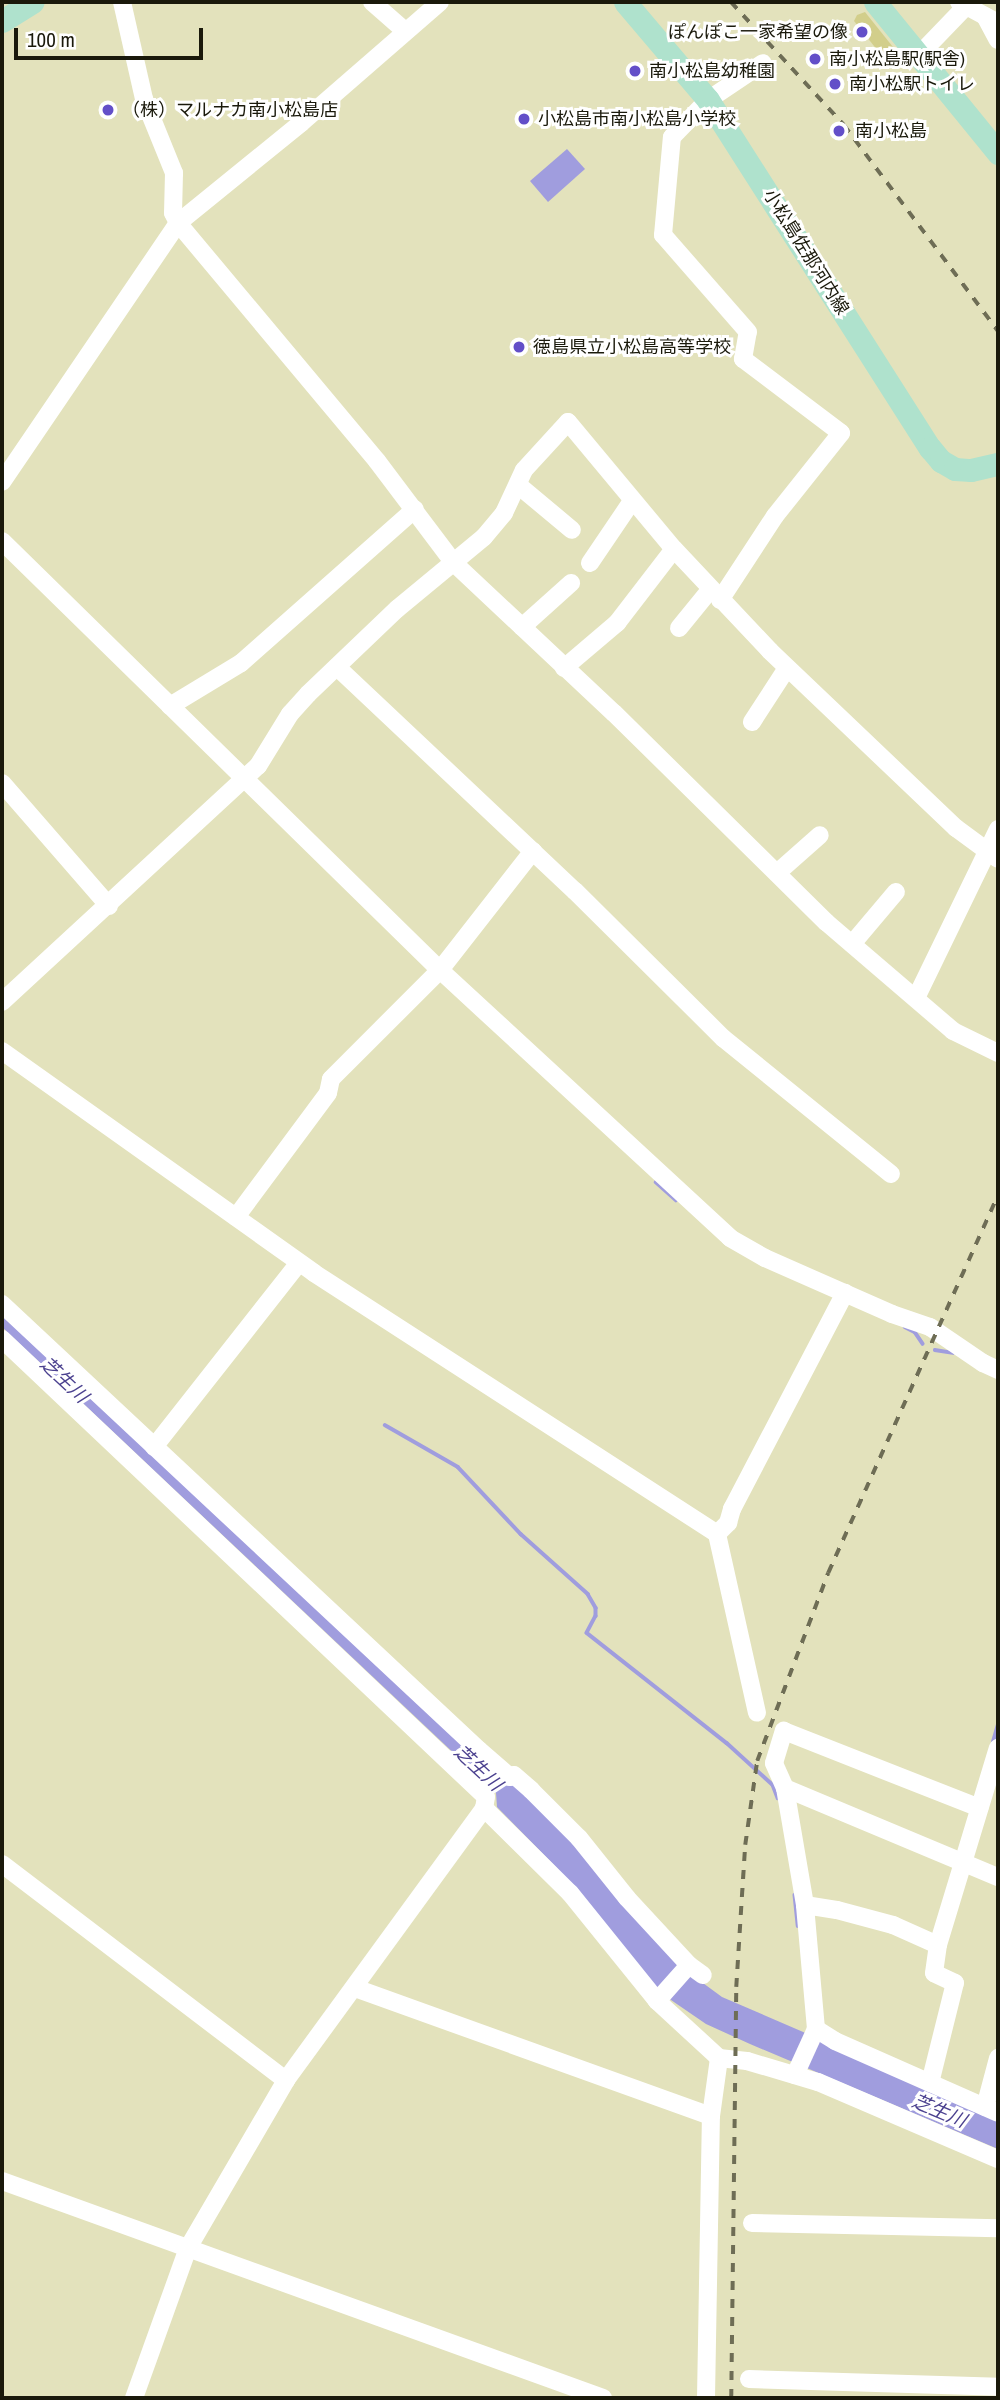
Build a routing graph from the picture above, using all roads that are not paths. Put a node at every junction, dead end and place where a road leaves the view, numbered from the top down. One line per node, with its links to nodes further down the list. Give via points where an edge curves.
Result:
1 (32, 2): 8 (main road)
2 (122, 2): 16 (street, via 144,99 174,173 173,213)
3 (372, 2): 10 (street)
4 (440, 2): 10 (street)
5 (625, 2): 14 (main road, 小松島佐那河内線)
6 (875, 2): 12 (main road)
7 (965, 3): 9 (street); 12 (street)
8 (2, 20)
9 (992, 20): 11 (street)
10 (404, 32): 16 (street)
11 (998, 40)
12 (919, 55): 15 (main road)
13 (763, 63): 14 (street)
14 (708, 100): 17 (main road, 小松島佐那河内線, via 930,448 955,469); 28 (street, via 672,136 663,235 747,332 743,359 841,433)
15 (998, 153)
16 (178, 223): 18 (street); 21 (street)
17 (998, 464)
18 (2, 482)
19 (518, 485): 20 (street, via 524,470 568,422); 22 (street); 25 (street, via 504,513)
20 (632, 501): 24 (street); 26 (street)
21 (415, 509): 25 (street); 34 (street, via 241,663)
22 (572, 530)
23 (2, 541): 34 (street)
24 (674, 549): 28 (street); 32 (street, via 617,623)
25 (454, 562): 29 (street); 31 (street)
26 (590, 563)
27 (571, 583): 29 (street)
28 (715, 595): 30 (street); 33 (street)
29 (522, 627): 32 (street)
30 (679, 628)
31 (337, 667): 36 (street, via 290,714); 40 (street)
32 (564, 668): 42 (street)
33 (787, 668): 35 (street); 41 (street, via 956,828)
34 (170, 706): 36 (street)
35 (752, 722)
36 (244, 780): 44 (street); 46 (street)
37 (2, 783): 44 (street)
38 (998, 829): 41 (street)
39 (820, 835): 42 (street)
40 (533, 851): 46 (street); 51 (street, via 723,1038)
41 (993, 856): 47 (street)
42 (777, 873): 45 (street)
43 (896, 892): 45 (street)
44 (109, 906): 48 (street)
45 (852, 944): 47 (street)
46 (437, 973): 52 (street, via 331,1079 328,1093); 54 (street, via 730,1238)
47 (916, 998): 50 (street, via 953,1031)
48 (2, 1002)
49 (2, 1051): 52 (street)
50 (998, 1053)
51 (891, 1174)
52 (236, 1217): 53 (street)
53 (299, 1263): 58 (street); 59 (street)
54 (843, 1297): 57 (street, via 929,1327); 59 (street, via 728,1523)
55 (2, 1304): 58 (street)
56 (2, 1339): 64 (street, via 486,1797)
57 (998, 1370)
58 (155, 1447): 71 (street, via 579,1839 693,1970)
59 (717, 1534): 60 (street)
60 (757, 1713)
61 (995, 1744): 63 (street)
62 (785, 1788): 63 (street, via 775,1763 784,1731); 66 (street); 68 (street)
63 (975, 1807): 66 (street)
64 (484, 1808): 70 (street); 71 (street, via 570,1893)
65 (2, 1864): 76 (street)
66 (960, 1866): 67 (street); 69 (street)
67 (998, 1877)
68 (805, 1905): 69 (street, via 893,1925); 72 (street)
69 (938, 1945): 77 (street, via 934,1973 955,1983)
70 (355, 1988): 76 (street); 79 (street)
71 (659, 1998): 73 (street)
72 (816, 2031): 75 (street); 77 (street)
73 (719, 2058): 75 (street); 79 (street)
74 (998, 2059): 78 (street)
75 (797, 2073): 80 (street)
76 (286, 2080): 84 (street)
77 (930, 2083): 78 (street)
78 (992, 2110)
79 (711, 2116): 90 (street)
80 (998, 2159)
81 (2, 2181): 84 (street)
82 (752, 2223): 83 (street)
83 (998, 2228)
84 (188, 2248): 88 (street); 89 (street)
85 (749, 2379): 87 (street)
86 (998, 2387): 87 (street)
87 (862, 2391)
88 (134, 2398)
89 (603, 2398)
90 (706, 2398)

